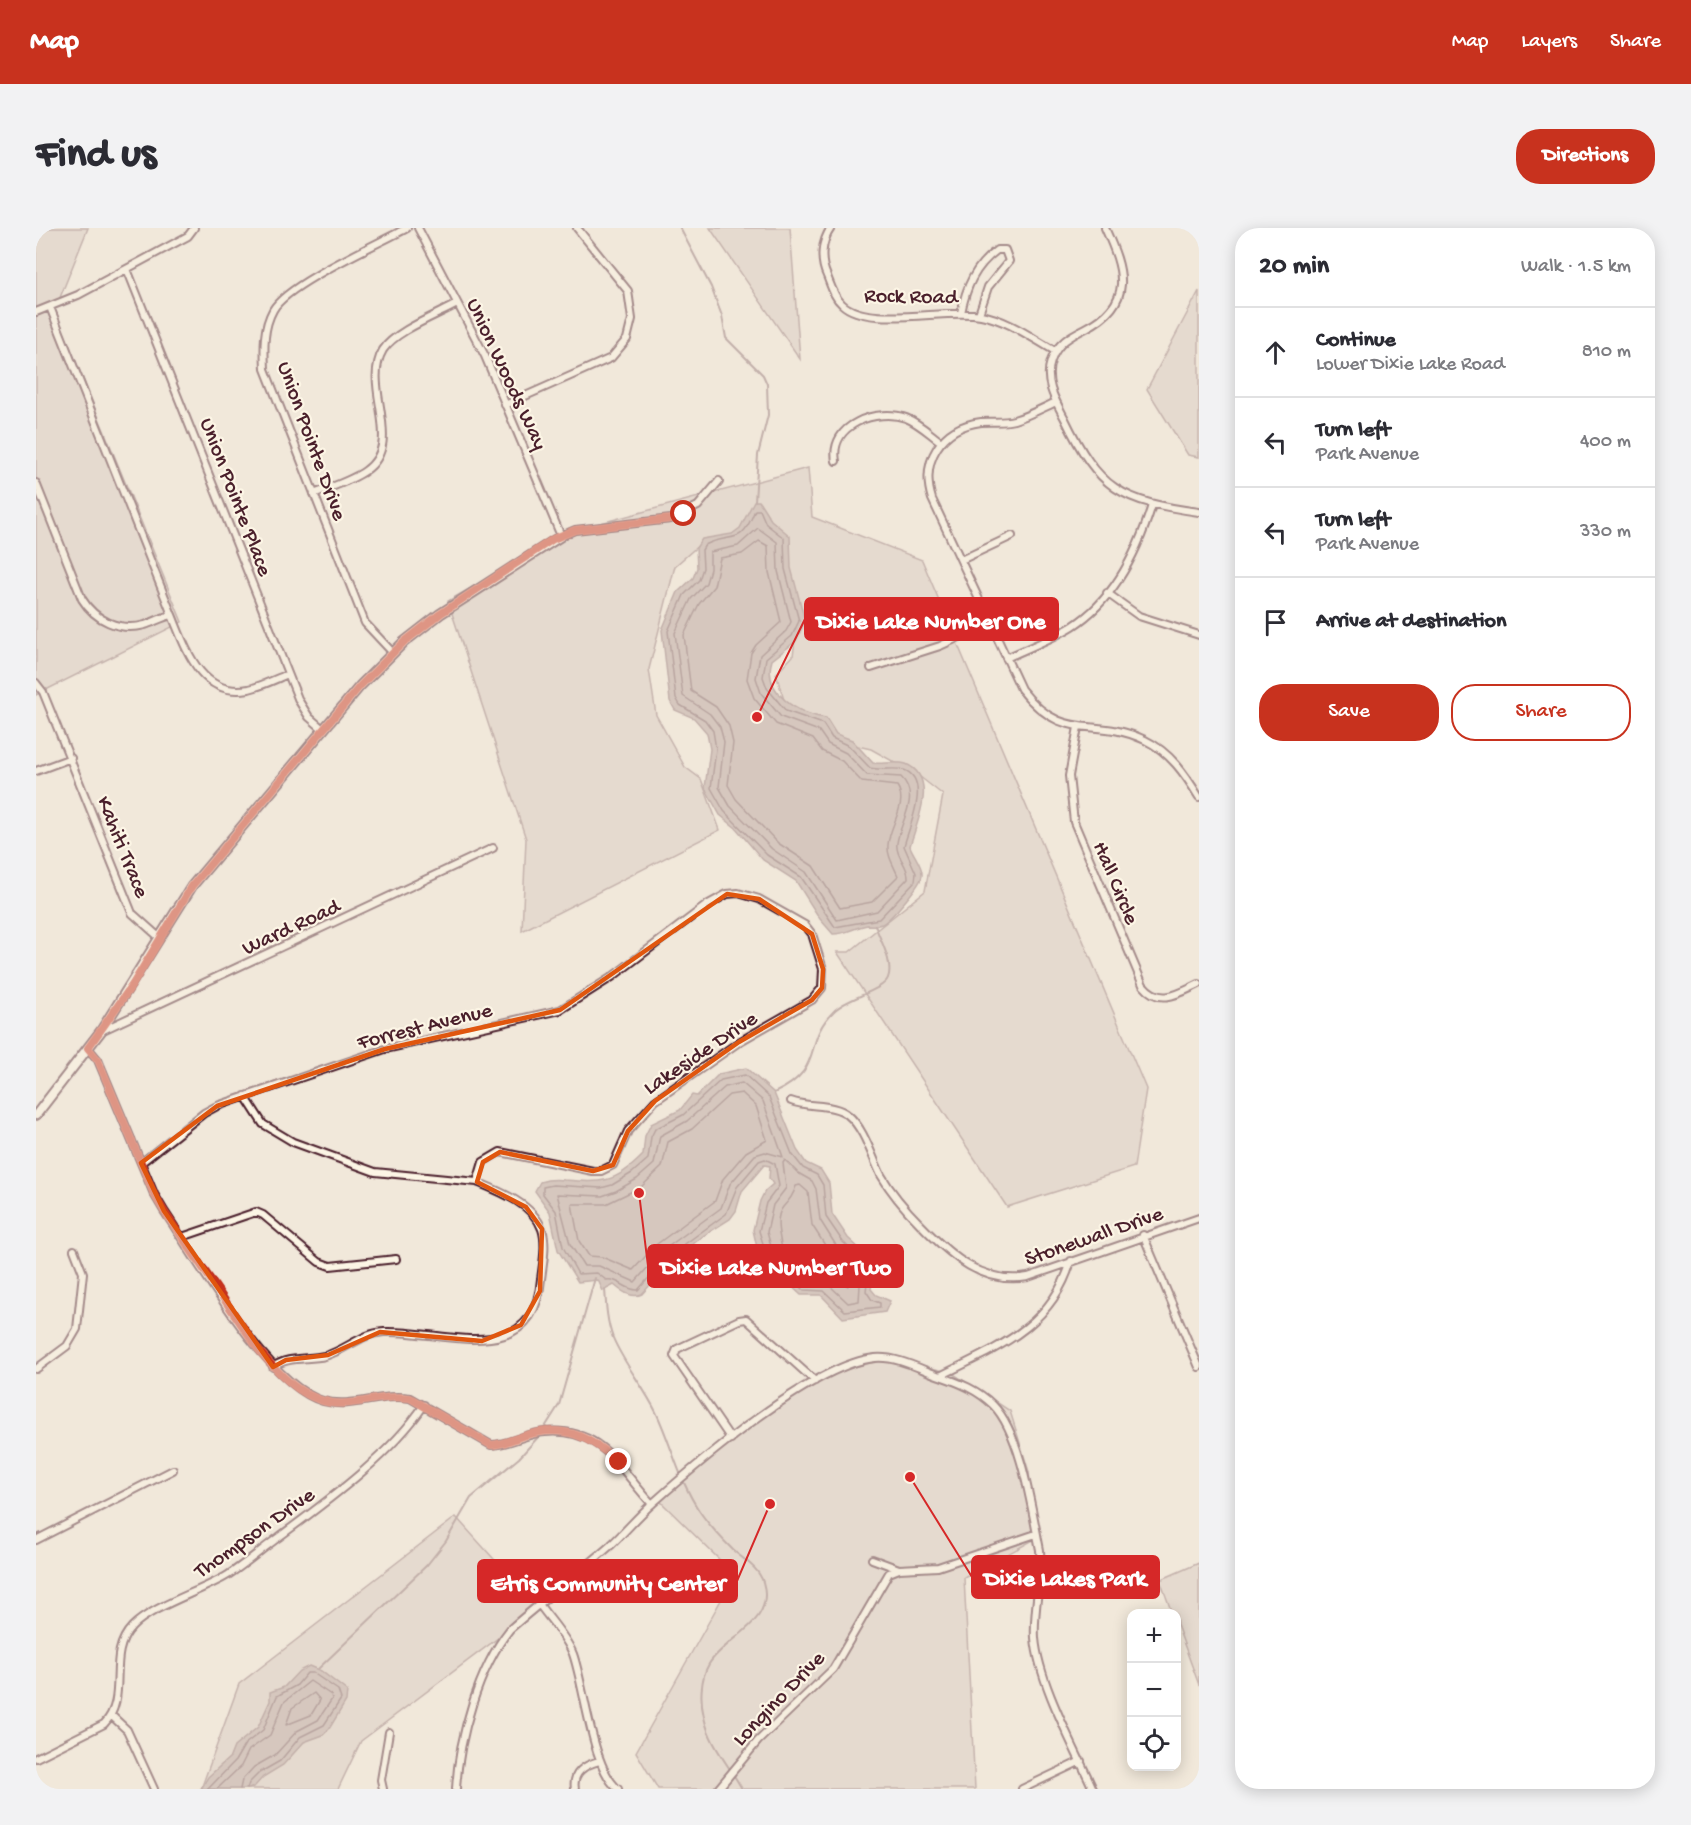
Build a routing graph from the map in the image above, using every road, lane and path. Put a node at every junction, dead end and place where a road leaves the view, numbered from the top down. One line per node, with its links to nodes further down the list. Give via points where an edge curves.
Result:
1 (194, 228): 7 (street, via 188,236)
2 (407, 228): 20 (street, Union Pointe Drive, via 294,289 274,308 264,338 265,369)
3 (418, 228): 8 (street, Union Woods Way)
4 (577, 228): 15 (street, via 628,291 632,319 627,339 611,358)
5 (831, 228): 11 (street, Rock Road, via 822,251 824,270 835,296 848,309 877,315)
6 (1105, 228): 13 (street, via 1121,265 1119,294 1109,312 1067,337)
7 (126, 268): 9 (street); 33 (street, Union Pointe Place)
8 (458, 304): 15 (street, Union Woods Way); 20 (street, via 400,335 384,350 375,374 384,437 379,457 365,471)
9 (50, 306): 10 (street); 27 (street)
10 (36, 312)
11 (961, 313): 12 (street, Rock Road); 12 (street, via 974,273 997,250 1005,250 1009,261 988,287)
12 (979, 314): 13 (street, Rock Road, via 1006,323)
13 (1055, 351): 14 (street, via 1048,376)
14 (1056, 402): 16 (street, via 1013,420 965,426); 21 (street, via 1080,451 1096,473 1122,493)
15 (505, 405): 23 (street, Union Woods Way)
16 (941, 442): 17 (street, via 906,418 875,416 856,422 841,435 835,447); 25 (street, via 930,462 928,486)
17 (836, 461)
18 (719, 481): 23 (street, via 698,506 671,519 575,530)
19 (36, 483): 27 (street, via 89,609 101,619 128,627)
20 (314, 494): 30 (street, Union Pointe Drive, via 365,623)
21 (1152, 506): 22 (street); 26 (street, via 1135,553)
22 (1199, 512)
23 (561, 536): 30 (street, via 440,614)
24 (1012, 536): 25 (street)
25 (961, 560): 28 (street)
26 (1107, 593): 29 (street, via 1139,616); 31 (street, via 1074,625)
27 (172, 615): 33 (street, via 191,662 207,679 235,690 250,689)
28 (990, 623): 31 (street); 32 (street, via 940,646)
29 (1199, 635)
30 (393, 653): 36 (street)
31 (1006, 658): 35 (street, via 1034,705 1055,720)
32 (871, 668)
33 (288, 674): 36 (street, Union Pointe Place, via 309,717)
34 (36, 683): 37 (street, Kahiti Trace)
35 (1078, 727): 39 (street, via 1145,740 1172,759); 43 (street, Hall Circle, via 1069,776 1074,822 1143,985 1161,999)
36 (324, 730): 42 (street, via 208,865)
37 (71, 758): 38 (street); 42 (street, Kahiti Trace, via 132,914)
38 (36, 771)
39 (1199, 797)
40 (493, 848): 44 (street, Ward Road)
41 (707, 905): 46 (street, Forrest Avenue, via 612,977 560,1010 385,1049); 50 (street, Lakeside Drive, via 727,894 738,893 759,899 805,925 812,934 823,969 822,988 812,1000 739,1042 650,1105 635,1120 617,1161 608,1169 593,1171 500,1152 483,1162)
42 (160, 938): 44 (street)
43 (1199, 984)
44 (100, 1031): 45 (street)
45 (88, 1048): 48 (street); 49 (street, via 98,1060)
46 (245, 1096): 49 (street, Forrest Avenue, via 204,1113); 50 (street, via 263,1124 292,1142 375,1172)
47 (791, 1101): 56 (street, Stonewall Drive, via 804,1107 837,1109 850,1116 895,1196 959,1261 994,1277 1012,1280)
48 (36, 1115)
49 (141, 1163): 53 (street, via 154,1194)
50 (477, 1182): 57 (street, via 526,1207 542,1230 540,1291 521,1325 503,1336 482,1341 380,1332 328,1355 286,1360)
51 (1199, 1218): 52 (street, Stonewall Drive)
52 (1143, 1235): 56 (street, Stonewall Drive); 58 (street)
53 (182, 1237): 55 (street, via 256,1212 319,1262 330,1266); 57 (street)
54 (74, 1250): 59 (street, via 83,1273 77,1329 67,1346)
55 (396, 1259)
56 (1071, 1261): 60 (street, via 1059,1293 1037,1320 999,1346)
57 (273, 1367): 62 (street, via 301,1391 324,1402 348,1404 397,1396)
58 (1199, 1367)
59 (36, 1369)
60 (940, 1376): 61 (street, via 897,1360 877,1358 841,1367); 66 (street, via 980,1394 1006,1421)
61 (815, 1381): 63 (street); 63 (street, via 746,1319 677,1349 674,1356)
62 (424, 1405): 65 (street, via 491,1445 544,1432 585,1437 619,1462); 71 (street, Thompson Drive, via 331,1498 229,1574 148,1613 130,1628 118,1653)
63 (731, 1438): 65 (street)
64 (173, 1470): 67 (street)
65 (652, 1504): 70 (street, via 612,1544)
66 (1036, 1534): 69 (street, via 938,1567); 75 (street, via 1041,1565 1035,1621 1037,1652)
67 (36, 1540)
68 (872, 1559): 69 (street)
69 (899, 1569): 81 (street, Longino Drive, via 884,1579 833,1669 758,1741)
70 (538, 1604): 74 (street, via 572,1653); 78 (street, via 510,1629 490,1656 462,1746)
71 (112, 1716): 73 (street, via 104,1724); 76 (street, via 127,1730)
72 (389, 1731): 77 (street)
73 (36, 1758)
74 (599, 1761): 79 (street, via 580,1770); 80 (street, via 609,1782)
75 (1081, 1761): 82 (street); 83 (street)
76 (153, 1789)
77 (382, 1789)
78 (456, 1789)
79 (575, 1789)
80 (618, 1789)
81 (718, 1789)
82 (1022, 1789)
83 (1093, 1789)

